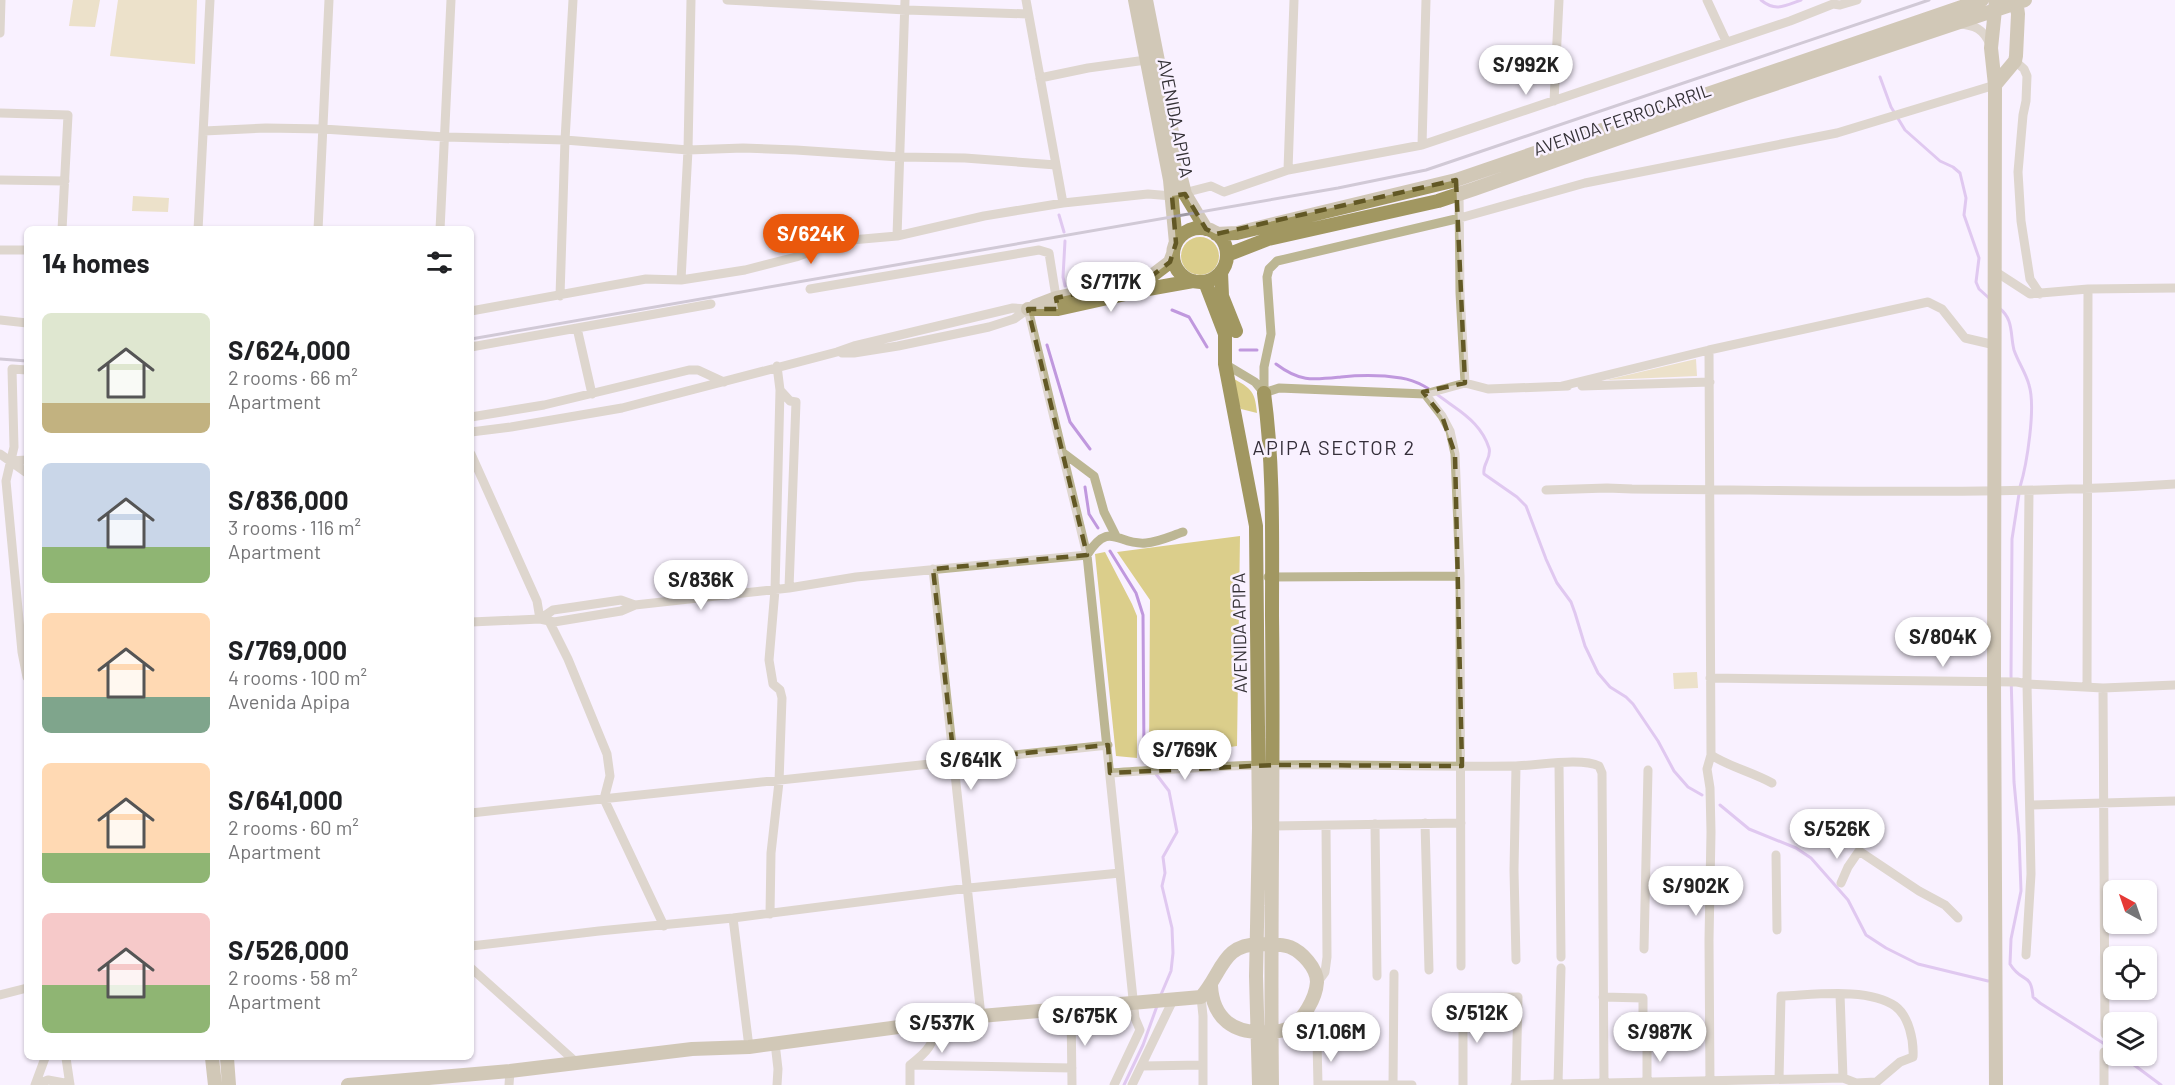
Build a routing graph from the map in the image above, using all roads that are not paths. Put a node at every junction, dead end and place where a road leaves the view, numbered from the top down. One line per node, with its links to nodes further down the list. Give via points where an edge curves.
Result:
1 (1, 0): 23 (street)
2 (210, 0): 33 (street)
3 (329, 0): 32 (street)
4 (451, 0): 34 (street)
5 (573, 0): 35 (street)
6 (691, 0): 37 (street)
7 (727, 0): 19 (street)
8 (1026, 0): 21 (street)
9 (1135, 0): 26 (street, AVENIDA APIPA)
10 (1146, 0): 44 (street, AVENIDA APIPA)
11 (1294, 0): 40 (street)
12 (1426, 0): 36 (street)
13 (1559, 0): 30 (street)
14 (1707, 0): 24 (street)
15 (1857, 0): 18 (street, via 1840,5)
16 (1982, 0): 43 (street, AVENIDA FERROCARRIL)
17 (2019, 1): 20 (street, AVENIDA FERROCARRIL); 27 (street)
18 (1832, 2): 24 (street, via 1790,21)
19 (905, 5): 21 (street); 38 (street)
20 (1995, 5): 22 (street, AVENIDA FERROCARRIL); 25 (street)
21 (1028, 14): 28 (street)
22 (1953, 24): 25 (street, via 1975,26); 43 (street, AVENIDA FERROCARRIL)
23 (0, 33)
24 (1726, 41): 30 (street)
25 (1991, 48): 29 (street)
26 (1146, 60): 28 (street); 44 (street, AVENIDA APIPA)
27 (2015, 62): 29 (street); 64 (street, via 2027,75 2018,172 2021,220 2030,279)
28 (1040, 78): 39 (street)
29 (1995, 85): 46 (street, via 1837,133 1585,183); 57 (street)
30 (1554, 101): 36 (street)
31 (0, 112): 42 (street, via 68,115)
32 (323, 129): 33 (street); 34 (street); 49 (street)
33 (204, 131): 48 (street)
34 (445, 137): 35 (street); 50 (street)
35 (565, 140): 37 (street); 65 (street)
36 (1422, 145): 40 (street)
37 (688, 150): 38 (street, via 743,148); 59 (street)
38 (899, 157): 39 (street); 52 (street)
39 (1056, 165): 45 (street)
40 (1288, 170): 44 (street, via 1224,192 1211,186)
41 (0, 180): 42 (street)
42 (65, 181): 47 (street)
43 (1458, 187): 46 (street); 51 (street, AVENIDA FERROCARRIL, via 1237,233); 56 (street, AVENIDA FERROCARRIL, via 1438,201 1268,239)
44 (1179, 195): 45 (street, via 1148,194); 51 (street, AVENIDA APIPA); 53 (street, AVENIDA APIPA)
45 (1063, 203): 52 (street)
46 (1460, 218): 82 (street); 85 (street, AVENIDA APIPA, via 1277,261 1269,269 1268,277 1271,333 1264,367)
47 (62, 226)
48 (198, 226)
49 (318, 226)
50 (440, 226)
51 (1211, 231): 53 (street, via 1189,231); 56 (street, via 1224,243)
52 (897, 236): 59 (street, via 840,241 745,270)
53 (1175, 248): 60 (street, via 1178,271); 67 (street, via 1170,262 1149,278)
54 (0, 250): 55 (street)
55 (24, 250)
56 (1227, 255): 58 (street)
57 (1993, 270): 64 (street, via 2024,291); 74 (street)
58 (1221, 272): 60 (street); 73 (street, AVENIDA APIPA)
59 (681, 280): 65 (street, via 646,279)
60 (1199, 282): 67 (street); 73 (street, AVENIDA APIPA)
61 (2175, 288): 63 (street)
62 (810, 289): 67 (street, via 1040,250 1049,253)
63 (2088, 289): 64 (street); 98 (street)
64 (2040, 294)
65 (560, 296): 69 (street)
66 (711, 304): 72 (street)
67 (1057, 304): 68 (street)
68 (1028, 309): 78 (street, via 1013,308); 90 (street)
69 (474, 311)
70 (0, 320): 71 (street)
71 (24, 323)
72 (577, 328): 75 (street); 86 (street)
73 (1230, 332): 77 (street, AVENIDA APIPA)
74 (1995, 345): 76 (street, via 1965,338 1942,309 1928,302); 101 (street)
75 (474, 346)
76 (1709, 350): 81 (street); 83 (street)
77 (1225, 364): 85 (street, via 1256,382); 108 (street, AVENIDA APIPA, via 1256,526)
78 (777, 366): 80 (street); 84 (street)
79 (24, 370): 93 (street, via 12,369 14,447)
80 (724, 382): 86 (street, via 689,370); 89 (street, via 590,414)
81 (1710, 382): 83 (street); 97 (street)
82 (1465, 383): 83 (street, via 1488,389); 87 (street)
83 (1563, 387)
84 (780, 390): 109 (street, via 796,402); 110 (street)
85 (1264, 393): 87 (street, via 1279,388); 106 (street, AVENIDA APIPA, via 1269,431)
86 (592, 394): 88 (street)
87 (1425, 394): 107 (street, via 1450,431 1455,454)
88 (474, 417)
89 (474, 432)
90 (1062, 452): 103 (street, via 1094,476 1104,512); 104 (street)
91 (0, 454): 93 (street)
92 (24, 460): 93 (street)
93 (10, 461): 95 (street); 113 (street, via 6,490)
94 (474, 461): 111 (street)
95 (24, 471)
96 (2175, 483): 98 (street)
97 (1709, 489): 99 (street); 101 (street); 114 (street)
98 (2088, 489): 100 (street); 118 (street)
99 (1546, 490)
100 (2029, 491): 101 (street); 116 (street)
101 (1994, 492): 115 (street)
102 (1183, 532): 103 (street, via 1146,543)
103 (1116, 536): 104 (street, via 1100,540)
104 (1087, 555): 105 (street); 120 (street)
105 (933, 570): 109 (street); 122 (street)
106 (1272, 576): 107 (street); 108 (street); 125 (street, AVENIDA APIPA)
107 (1460, 576): 126 (street)
108 (1257, 578): 124 (street, AVENIDA APIPA)
109 (789, 588): 110 (street)
110 (776, 590): 111 (street, via 635,605 621,600 553,610); 130 (street, via 769,660 773,684 782,698)
111 (544, 620): 112 (street); 132 (street, via 572,668 607,754 610,776)
112 (474, 622)
113 (24, 662)
114 (1710, 678): 115 (street); 121 (street)
115 (1994, 682): 116 (street); 218 (street)
116 (2026, 684): 118 (street); 135 (street)
117 (2175, 685): 119 (street)
118 (2087, 687): 119 (street)
119 (2103, 688): 134 (street)
120 (1108, 745): 122 (street); 129 (street)
121 (1711, 755): 131 (street); 196 (street, via 1707,769 1711,832)
122 (954, 760): 130 (street); 145 (street)
123 (1559, 764): 127 (street); 156 (street); 170 (street, via 1593,763 1602,774)
124 (1258, 765): 125 (street); 129 (street); 151 (street, AVENIDA APIPA)
125 (1274, 765): 126 (street); 141 (street, AVENIDA APIPA)
126 (1462, 766): 127 (street); 138 (street)
127 (1516, 766): 157 (street)
128 (1648, 770): 154 (street)
129 (1110, 773): 143 (street)
130 (779, 782): 132 (street); 146 (street, via 771,853)
131 (1772, 783)
132 (604, 799): 136 (street); 149 (street)
133 (2175, 801): 134 (street)
134 (2104, 802): 135 (street); 174 (street)
135 (2030, 805): 155 (street)
136 (474, 813)
137 (1425, 823): 138 (street); 139 (street); 160 (street)
138 (1461, 823): 158 (street)
139 (1375, 824): 140 (street); 163 (street)
140 (1326, 825): 141 (street); 164 (street, via 1327,957 1325,972)
141 (1273, 826): 152 (street, AVENIDA APIPA)
142 (1776, 855): 150 (street)
143 (1120, 873): 145 (street); 172 (street)
144 (1841, 883): 148 (street, via 1859,851 1946,905)
145 (969, 888): 146 (street); 175 (street)
146 (770, 914): 147 (street)
147 (733, 918): 149 (street); 180 (street)
148 (1958, 918)
149 (664, 926): 153 (street)
150 (1777, 930)
151 (1256, 944): 152 (street); 165 (street, via 1241,945 1228,957); 177 (street, AVENIDA APIPA)
152 (1272, 944): 164 (street, via 1290,947 1303,956 1312,966); 177 (street, AVENIDA APIPA)
153 (474, 946)
154 (1644, 948)
155 (2026, 955)
156 (1561, 957)
157 (1516, 960)
158 (1461, 966)
159 (1561, 968): 198 (street)
160 (1429, 970)
161 (474, 971): 185 (street)
162 (1394, 974): 214 (street)
163 (1377, 976)
164 (1317, 983): 177 (street, via 1304,1015 1289,1028)
165 (1211, 986): 169 (street); 177 (street, via 1221,1017 1233,1027)
166 (24, 989): 168 (street)
167 (1840, 994): 192 (street); 193 (street, via 1781,996); 199 (street, via 1862,995 1895,1006 1911,1035 1912,1057 1900,1062)
168 (0, 995)
169 (1201, 997): 171 (street); 187 (street)
170 (1603, 997): 194 (street); 195 (street, via 1642,998)
171 (1173, 1000): 172 (street); 188 (street)
172 (1134, 1003): 173 (street); 208 (street, via 1140,1030)
173 (1071, 1009): 175 (street); 190 (street)
174 (2105, 1012)
175 (981, 1016): 176 (street)
176 (936, 1022): 179 (street); 186 (street, via 933,1043)
177 (1265, 1033): 211 (street, AVENIDA APIPA); 212 (street, AVENIDA APIPA)
178 (1317, 1041): 213 (street)
179 (775, 1044): 180 (street); 205 (street)
180 (749, 1047): 185 (street, via 692,1049)
181 (44, 1060): 200 (street)
182 (66, 1060): 197 (street)
183 (212, 1060): 201 (street)
184 (226, 1060): 202 (street)
185 (577, 1063): 191 (street)
186 (910, 1065): 190 (street); 206 (street)
187 (1203, 1065): 188 (street); 210 (street)
188 (1142, 1066): 209 (street)
189 (2104, 1066): 219 (street)
190 (1072, 1068): 207 (street)
191 (510, 1071): 203 (street); 204 (street)
192 (1843, 1078): 193 (street); 199 (street)
193 (1779, 1080): 196 (street)
194 (1604, 1082): 195 (street); 198 (street)
195 (1647, 1082): 196 (street)
196 (1711, 1083)
197 (69, 1084): 200 (street, via 48,1080)
198 (1558, 1084): 217 (street)
199 (1875, 1084)
200 (35, 1085)
201 (215, 1085)
202 (229, 1085)
203 (348, 1085)
204 (509, 1085)
205 (777, 1085)
206 (910, 1085)
207 (1072, 1085)
208 (1114, 1085)
209 (1132, 1085)
210 (1203, 1085)
211 (1259, 1085)
212 (1272, 1085)
213 (1318, 1085): 214 (street)
214 (1393, 1085): 215 (street)
215 (1412, 1085)
216 (1463, 1085): 217 (street, via 1463,998 1518,997)
217 (1515, 1085)
218 (1996, 1085)
219 (2104, 1085)

